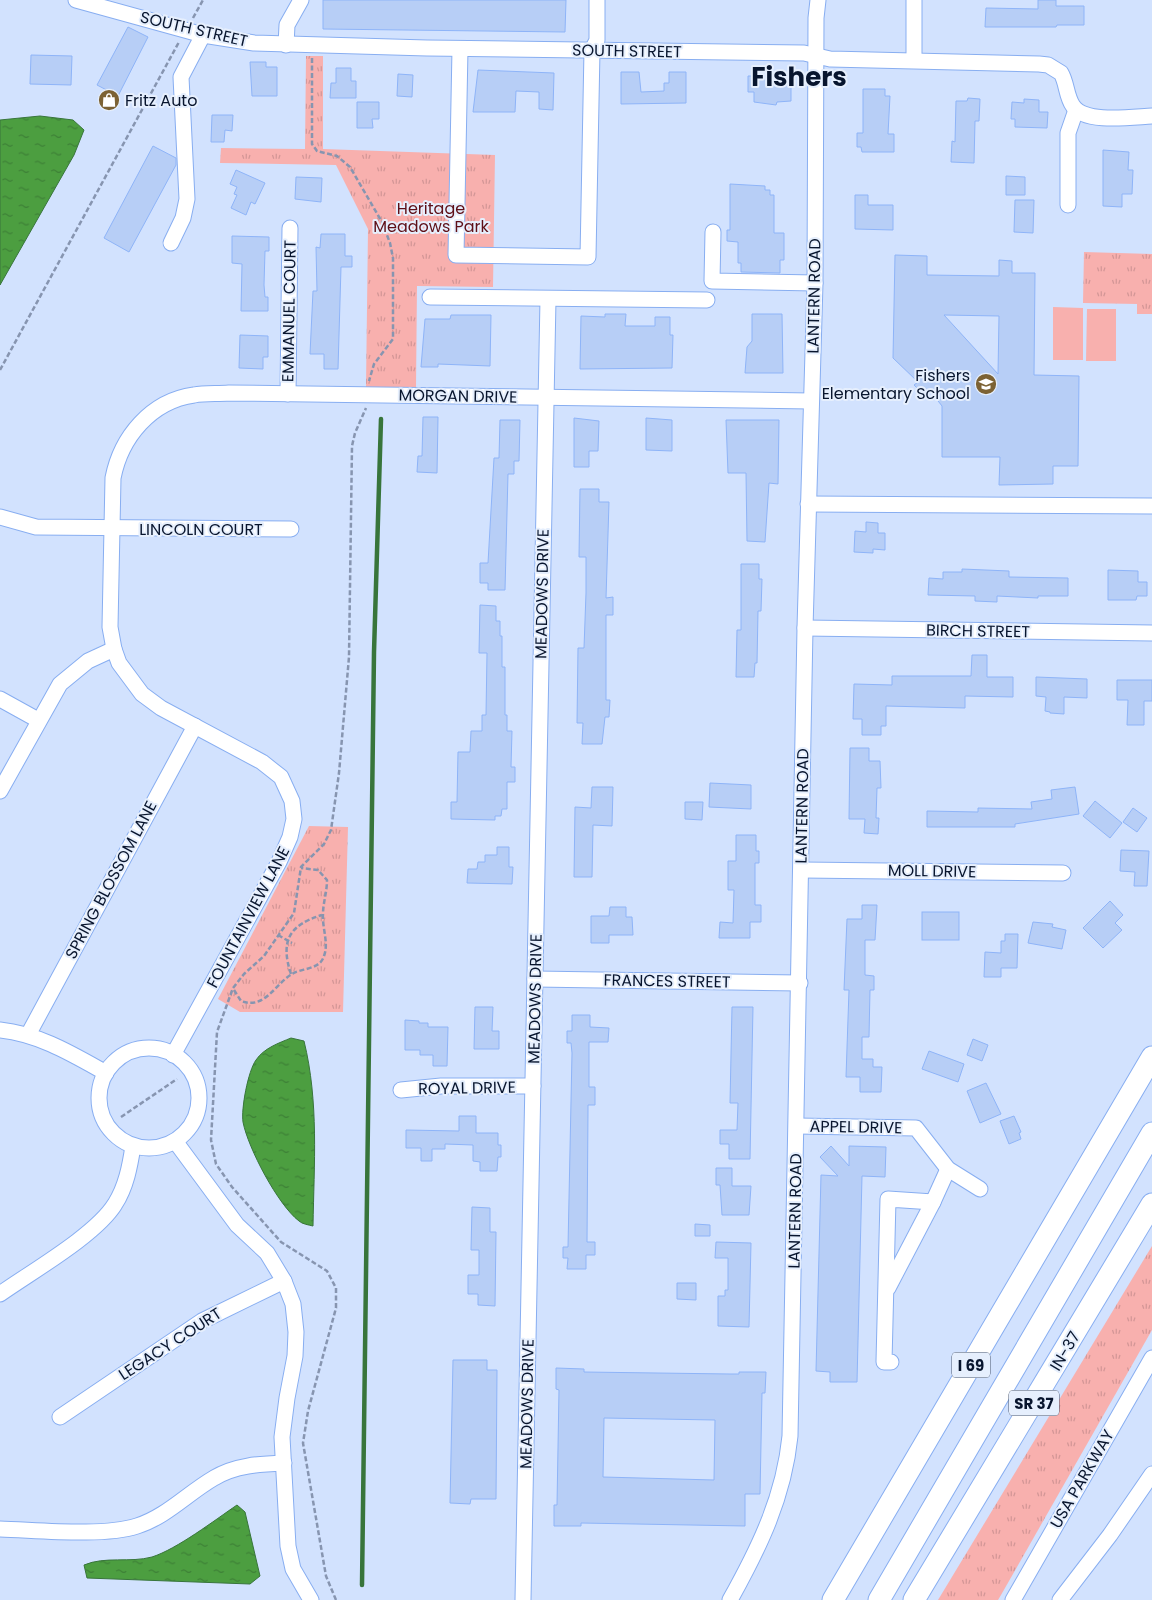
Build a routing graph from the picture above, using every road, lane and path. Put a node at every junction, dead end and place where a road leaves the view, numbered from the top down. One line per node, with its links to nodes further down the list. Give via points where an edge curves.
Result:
1 (76, 0): 8 (street, SOUTH STREET)
2 (203, 0): 7 (path)
3 (301, 0): 10 (street, via 287,25)
4 (597, 0): 13 (street, via 596,40)
5 (818, 0): 14 (street, LANTERN ROAD)
6 (914, 0): 15 (street)
7 (192, 19)
8 (203, 35): 10 (street, SOUTH STREET, via 254,44); 21 (street, via 182,77 187,199 183,218)
9 (179, 43): 26 (path)
10 (286, 45): 11 (street, SOUTH STREET)
11 (312, 45): 12 (street, SOUTH STREET); 27 (path, via 311,139 314,148 337,156 350,167 382,222 392,251 393,339 374,364)
12 (460, 49): 13 (street, SOUTH STREET); 13 (street, via 456,256 588,257)
13 (592, 50): 14 (street, SOUTH STREET)
14 (816, 55): 15 (street, SOUTH STREET, via 830,59); 22 (street, LANTERN ROAD)
15 (914, 60): 16 (street, SOUTH STREET, via 1048,65 1061,73)
16 (1076, 110): 17 (street, via 1088,116); 18 (street, via 1068,133)
17 (1152, 116)
18 (1068, 205)
19 (290, 228): 28 (street, EMMANUEL COURT)
20 (713, 232): 22 (street, via 712,281)
21 (171, 243)
22 (815, 283): 30 (street, LANTERN ROAD)
23 (430, 297): 24 (street)
24 (548, 299): 25 (street); 29 (street, MEADOWS DRIVE)
25 (707, 300)
26 (0, 370)
27 (368, 386)
28 (288, 394): 29 (street, MORGAN DRIVE); 32 (street, MORGAN DRIVE, via 193,395 171,402 148,415)
29 (546, 398): 30 (street, MORGAN DRIVE); 53 (street, MEADOWS DRIVE)
30 (811, 402): 33 (street, LANTERN ROAD)
31 (367, 404): 45 (path, via 352,446 349,657 335,810 329,836)
32 (124, 444): 36 (street, FOUNTAINVIEW LANE, via 116,464)
33 (808, 504): 34 (street); 38 (street, LANTERN ROAD)
34 (1152, 506)
35 (0, 517): 36 (street, LINCOLN COURT, via 36,527)
36 (111, 528): 37 (street, LINCOLN COURT); 40 (street, FOUNTAINVIEW LANE, via 110,627)
37 (291, 529)
38 (805, 628): 39 (street, BIRCH STREET); 46 (street, LANTERN ROAD)
39 (1152, 633)
40 (114, 649): 42 (street, via 88,660 69,675); 43 (street, FOUNTAINVIEW LANE, via 119,664 136,688 161,708)
41 (0, 699): 42 (street)
42 (38, 720): 44 (street)
43 (195, 726): 57 (street, SPRING BLOSSOM LANE); 59 (street, FOUNTAINVIEW LANE, via 272,769 287,788 294,819 280,862)
44 (0, 791)
45 (301, 868): 48 (path, via 318,870 327,880); 49 (path, via 295,909)
46 (802, 870): 47 (street, MOLL DRIVE); 54 (street, LANTERN ROAD)
47 (1063, 872)
48 (322, 915): 50 (path, via 297,927); 52 (path, via 326,943 324,958 316,966)
49 (278, 935): 50 (path); 55 (path, via 264,956)
50 (287, 940): 51 (path); 52 (path, via 285,957)
51 (292, 942)
52 (291, 974): 55 (path, via 271,994 255,1002 241,1001)
53 (535, 979): 54 (street, FRANCES STREET); 63 (street, MEADOWS DRIVE)
54 (800, 983): 66 (street, LANTERN ROAD)
55 (233, 988): 85 (path, via 216,1039 213,1154 222,1173 281,1242 327,1271 336,1288 336,1308 308,1411 303,1443 326,1576)
56 (0, 1030): 57 (street)
57 (28, 1034): 61 (street)
58 (1152, 1046): 67 (highway)
59 (173, 1055): 61 (street, via 154,1049 135,1050 118,1058); 69 (street, via 193,1074 199,1102 194,1120 183,1136)
60 (1152, 1057): 67 (highway, I 69)
61 (106, 1072): 70 (street, via 100,1089 102,1116 111,1131)
62 (177, 1079): 65 (path)
63 (533, 1086): 64 (street, ROYAL DRIVE, via 441,1086); 86 (street, MEADOWS DRIVE)
64 (402, 1090)
65 (121, 1117)
66 (797, 1126): 71 (street, APPEL DRIVE, via 916,1128); 87 (street, LANTERN ROAD, via 793,1368 788,1453 773,1514)
67 (1109, 1130): 88 (highway, I 69)
68 (1152, 1133): 89 (highway, I 69)
69 (175, 1141): 70 (street, via 150,1148); 75 (street, via 237,1224 267,1253)
70 (133, 1146): 77 (street, via 126,1180 110,1212 91,1230)
71 (948, 1169): 72 (street); 73 (street)
72 (980, 1189)
73 (933, 1202): 76 (street); 76 (street, via 888,1199)
74 (1152, 1204): 90 (highway, IN-37 / SR 37)
75 (284, 1281): 80 (street, LEGACY COURT, via 202,1321); 81 (street, via 293,1304 296,1332 283,1425)
76 (886, 1292): 79 (street, via 884,1362)
77 (0, 1294)
78 (1152, 1358): 91 (street, USA PARKWAY)
79 (890, 1362)
80 (60, 1417)
81 (284, 1463): 83 (street, via 245,1466 224,1473 162,1514 130,1528 109,1531); 84 (street, via 291,1560 301,1586)
82 (1152, 1474): 92 (street)
83 (0, 1529)
84 (311, 1600)
85 (336, 1600)
86 (523, 1600)
87 (730, 1600)
88 (833, 1600)
89 (879, 1600)
90 (914, 1600)
91 (1013, 1600)
92 (1060, 1600)

